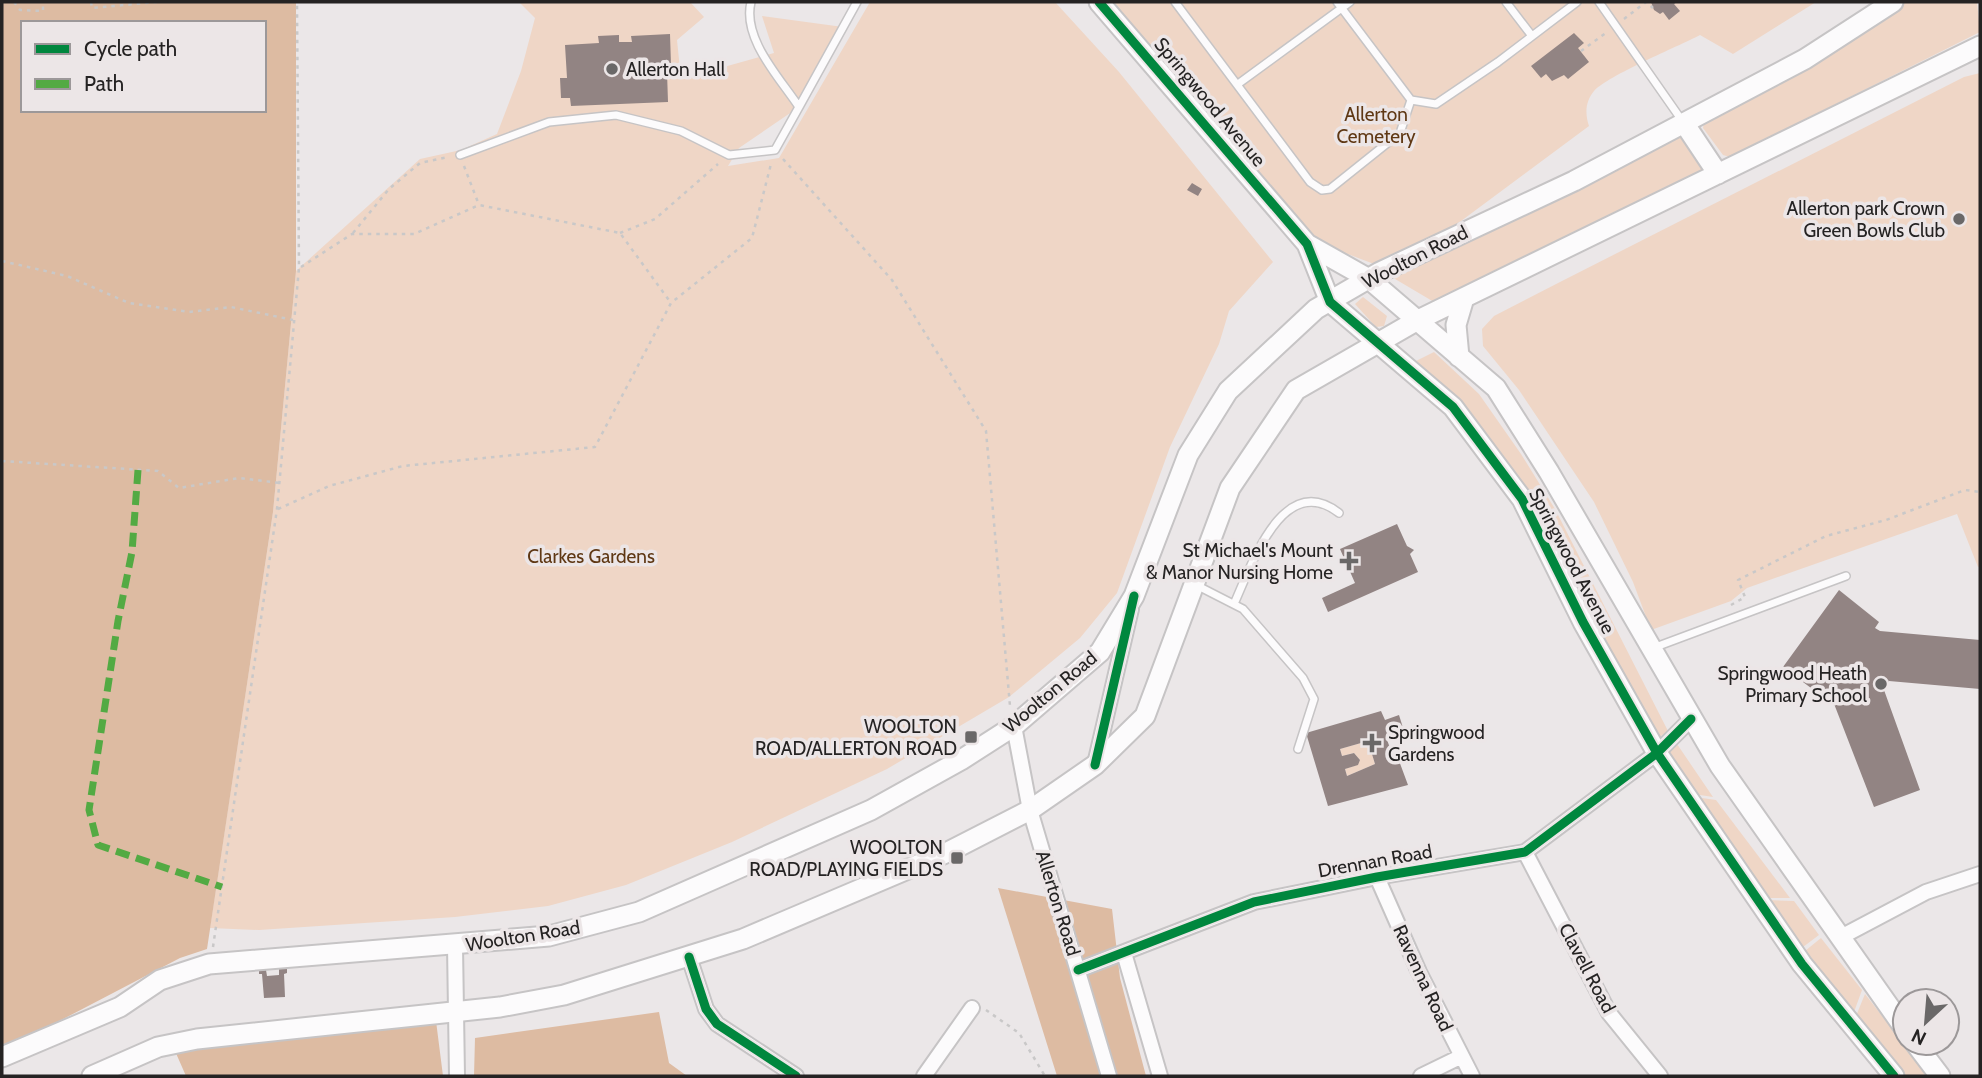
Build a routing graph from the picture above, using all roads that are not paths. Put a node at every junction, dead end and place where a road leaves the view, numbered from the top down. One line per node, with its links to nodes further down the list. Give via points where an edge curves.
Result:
1 (751, 2): 15 (lane, via 748,13 754,38)
2 (857, 2): 15 (lane)
3 (1099, 2): 19 (main road, Springwood Avenue)
4 (1175, 2): 13 (lane)
5 (1350, 2): 10 (lane)
6 (1506, 2): 11 (lane)
7 (1577, 2): 11 (lane)
8 (1599, 2): 16 (lane)
9 (1893, 2): 16 (main road, Woolton Road, via 1805,59)
10 (1339, 5): 13 (lane); 14 (lane)
11 (1532, 36): 14 (lane, via 1441,103)
12 (1980, 46): 18 (main road)
13 (1238, 84): 14 (lane, via 1310,182 1322,190 1330,189 1400,133)
14 (1411, 100)
15 (799, 107): 17 (lane, via 775,150 729,155 681,131 616,115 549,122)
16 (1684, 122): 18 (main road); 20 (main road, Woolton Road, via 1574,181)
17 (460, 155)
18 (1718, 174): 21 (main road)
19 (1307, 244): 20 (main road, Springwood Avenue); 22 (main road, Springwood Avenue)
20 (1369, 279): 22 (main road, Woolton Road); 23 (main road, Springwood Avenue)
21 (1464, 298): 23 (main road); 25 (main road, via 1456,325)
22 (1330, 302): 24 (main road, Springwood Avenue); 29 (main road, Woolton Road, via 1316,309 1228,391 1188,455)
23 (1416, 321): 24 (main road); 25 (main road, Springwood Avenue)
24 (1376, 342): 28 (main road, via 1296,390 1230,488); 35 (main road, Springwood Avenue, via 1452,407 1522,499 1583,622)
25 (1459, 357): 31 (main road, Springwood Avenue, via 1496,387)
26 (1339, 513): 30 (lane, via 1324,501 1310,499 1277,519)
27 (1846, 576): 31 (lane)
28 (1195, 585): 30 (lane); 36 (main road, via 1145,716)
29 (1134, 596): 33 (main road, Woolton Road, via 1100,652); 36 (street)
30 (1234, 604): 34 (lane, via 1303,678 1314,699)
31 (1650, 649): 32 (main road, Springwood Avenue)
32 (1691, 719): 35 (street, Drennan Road); 41 (main road, Springwood Avenue)
33 (1014, 726): 37 (street, Allerton Road); 42 (main road, Woolton Road, via 871,810 639,912 549,936)
34 (1298, 749)
35 (1657, 753): 38 (street, Drennan Road); 61 (main road, Springwood Avenue, via 1802,964)
36 (1095, 765): 37 (main road)
37 (1030, 810): 44 (main road, via 948,852 743,939); 45 (street, Allerton Road)
38 (1525, 852): 40 (street, Drennan Road); 60 (street, Clavell Road, via 1609,1013)
39 (1980, 874): 41 (street, via 1926,892)
40 (1377, 877): 43 (street, Drennan Road, via 1254,902); 50 (street, Ravenna Road)
41 (1839, 938): 48 (main road, Springwood Avenue)
42 (455, 946): 47 (street); 49 (main road, Woolton Road, via 209,964 160,980 120,1006)
43 (1124, 953): 45 (street, Drennan Road); 57 (street)
44 (689, 957): 47 (main road, via 564,995); 54 (street, via 698,991 717,1024)
45 (1079, 970): 56 (street, Allerton Road)
46 (972, 1008): 55 (street)
47 (457, 1010): 52 (main road, via 197,1039 159,1047); 53 (street)
48 (1891, 1010)
49 (2, 1057)
50 (1460, 1057): 58 (street); 59 (street, Ravenna Road)
51 (1926, 1057): 62 (main road)
52 (93, 1076)
53 (457, 1076)
54 (796, 1076)
55 (924, 1076)
56 (1109, 1076)
57 (1160, 1076)
58 (1421, 1076)
59 (1472, 1076)
60 (1660, 1076)
61 (1894, 1076)
62 (1940, 1076)

